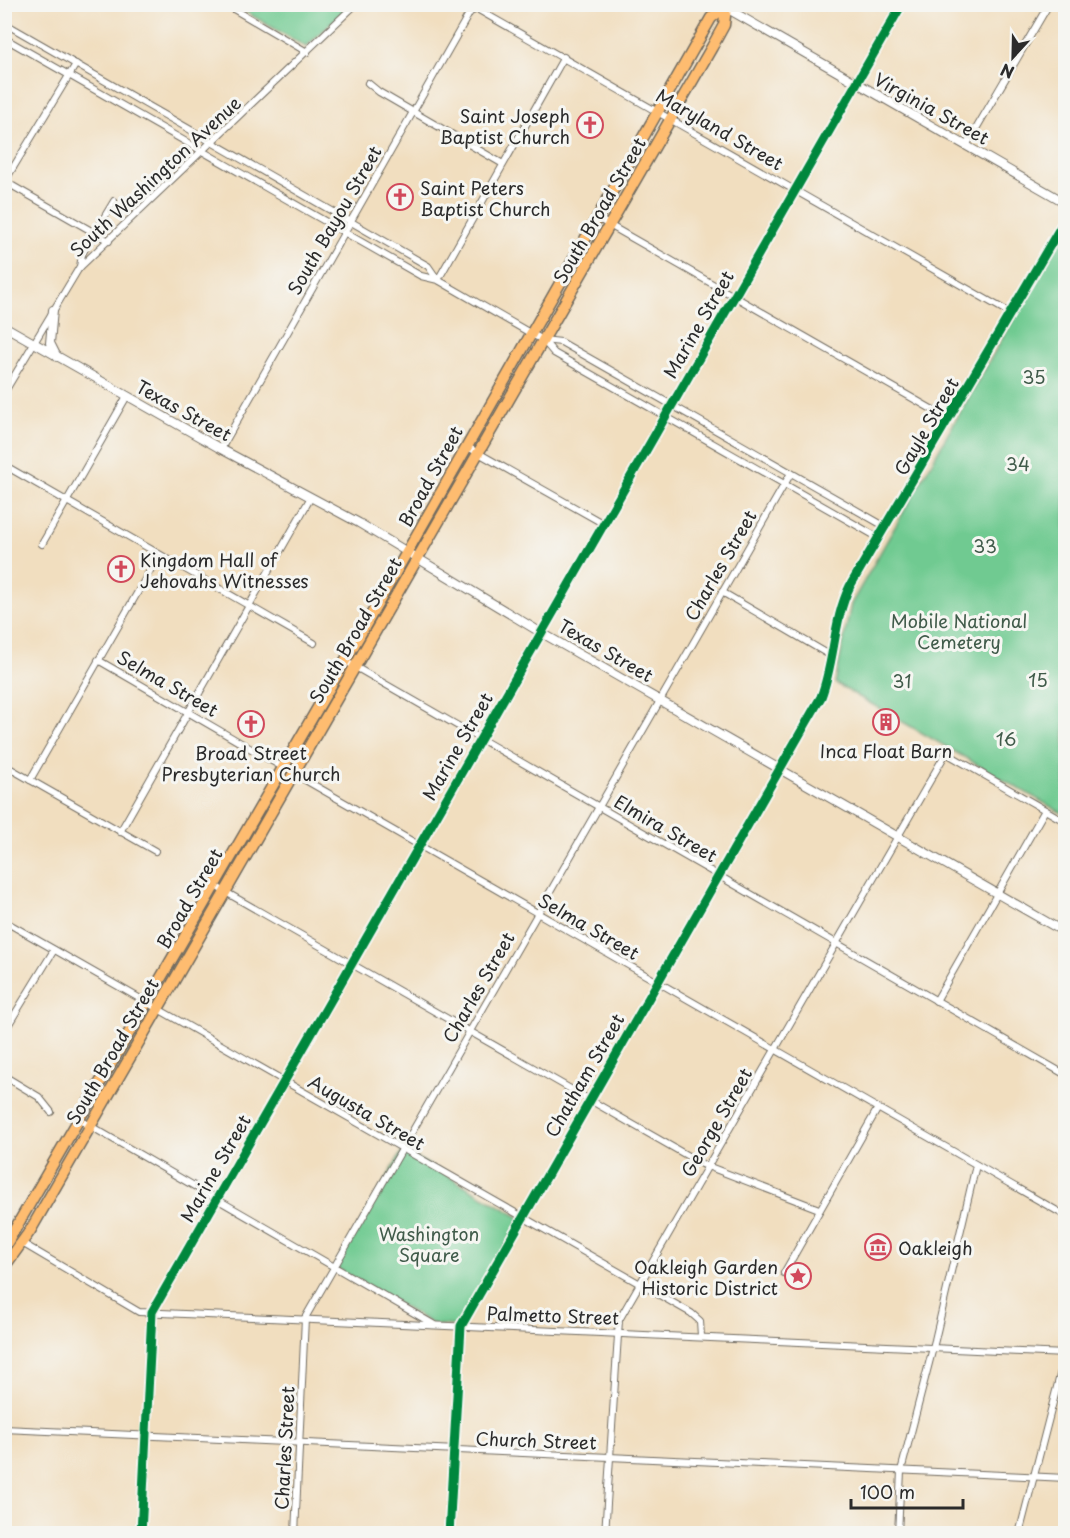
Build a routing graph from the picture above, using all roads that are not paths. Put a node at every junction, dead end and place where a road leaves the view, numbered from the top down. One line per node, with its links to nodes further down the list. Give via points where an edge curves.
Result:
1 (356, 4): 9 (street, South Washington Avenue)
2 (902, 4): 14 (street, Marine Street)
3 (1049, 4): 21 (street)
4 (227, 5): 9 (street)
5 (725, 5): 14 (street, Virginia Street); 15 (main road, Broad Street, via 711,18); 18 (main road, South Broad Street, via 724,24)
6 (477, 9): 10 (street, Maryland Street); 17 (street, South Bayou Street, via 470,12)
7 (4, 23): 11 (street)
8 (4, 38): 12 (street)
9 (307, 52): 20 (street, South Washington Avenue)
10 (564, 57): 15 (street, Maryland Street); 23 (street)
11 (76, 64): 12 (street); 16 (street)
12 (67, 74): 19 (street); 26 (street)
13 (368, 82): 17 (street)
14 (856, 84): 21 (street, Virginia Street); 27 (street, Marine Street)
15 (658, 110): 18 (street, Maryland Street); 30 (main road, Broad Street)
16 (161, 112): 19 (street); 20 (street)
17 (412, 112): 23 (street); 32 (street, South Bayou Street)
18 (671, 118): 27 (street, Maryland Street); 33 (main road, South Broad Street)
19 (154, 123): 22 (street)
20 (214, 143): 22 (street, South Washington Avenue); 24 (street)
21 (966, 146): 29 (street, Virginia Street)
22 (204, 152): 25 (street); 36 (street, South Washington Avenue)
23 (502, 164): 38 (street)
24 (253, 166): 25 (street); 32 (street)
25 (248, 176): 34 (street)
26 (5, 181): 35 (street)
27 (795, 190): 39 (street, Marine Street); 41 (street, Maryland Street)
28 (114, 201): 35 (street)
29 (1065, 203)
30 (596, 218): 33 (street); 43 (main road, Broad Street)
31 (1065, 218): 41 (street, Gayle Street)
32 (351, 221): 34 (street, South Bayou Street); 38 (street, via 428,266)
33 (609, 225): 39 (street); 44 (main road, South Broad Street)
34 (345, 232): 38 (street, via 421,276); 55 (street, South Bayou Street)
35 (95, 233): 36 (street); 37 (street, via 82,254)
36 (109, 241): 37 (street, South Washington Avenue)
37 (80, 268): 40 (street, South Washington Avenue)
38 (438, 280): 43 (street)
39 (734, 296): 50 (street, Marine Street); 53 (street)
40 (53, 310): 45 (street, South Washington Avenue); 46 (street, via 50,344)
41 (1010, 313): 53 (street, Gayle Street)
42 (4, 327): 45 (street, Texas Street)
43 (530, 333): 44 (street); 49 (main road, Broad Street)
44 (543, 340): 50 (street, via 561,342); 51 (main road, South Broad Street); 52 (street, via 554,353)
45 (34, 343): 46 (street, Texas Street); 47 (street, South Washington Avenue)
46 (57, 357): 48 (street, Texas Street)
47 (4, 393)
48 (127, 396): 55 (street, Texas Street); 61 (street)
49 (492, 399): 51 (street); 54 (main road, Broad Street)
50 (671, 405): 52 (street, Marine Street); 58 (street)
51 (505, 407): 56 (main road, South Broad Street)
52 (664, 417): 59 (street); 62 (street, Marine Street)
53 (949, 419): 63 (street, Gayle Street)
54 (465, 446): 56 (street); 67 (main road, Broad Street)
55 (220, 449): 60 (street, Texas Street)
56 (478, 453): 62 (street); 67 (main road, South Broad Street)
57 (4, 465): 61 (street)
58 (791, 473): 59 (street, Charles Street); 63 (street)
59 (785, 484): 64 (street); 68 (street, Charles Street)
60 (311, 497): 67 (street, Texas Street); 69 (street)
61 (67, 501): 65 (street); 66 (street)
62 (604, 524): 70 (street, Marine Street)
63 (886, 527): 64 (street, Gayle Street)
64 (879, 538): 72 (street, Gayle Street, via 843,600)
65 (42, 544)
66 (159, 555): 69 (street); 73 (street)
67 (411, 556): 70 (street, Texas Street); 74 (main road, Broad Street)
68 (722, 592): 72 (street); 75 (street, Charles Street)
69 (248, 606): 71 (street); 76 (street)
70 (542, 632): 75 (street, Texas Street); 77 (street, Marine Street)
71 (314, 643)
72 (833, 657): 79 (street, Chatham Street, via 821,698)
73 (98, 660): 76 (street, Selma Street); 81 (street)
74 (349, 664): 77 (street, Elmira Street); 80 (main road, Broad Street)
75 (660, 699): 79 (street, Texas Street); 82 (street, Charles Street)
76 (187, 712): 80 (street, Selma Street); 85 (street)
77 (480, 739): 82 (street, Elmira Street); 87 (street, Marine Street)
78 (4, 765): 81 (street)
79 (780, 768): 86 (street, Texas Street); 89 (street, Chatham Street)
80 (288, 770): 87 (street, Selma Street); 90 (main road, Broad Street)
81 (30, 780): 85 (street)
82 (598, 806): 89 (street, Elmira Street); 92 (street, Charles Street)
83 (1045, 810): 84 (street); 86 (street, George Street, via 946,753); 91 (street)
84 (1065, 822)
85 (120, 832): 88 (street)
86 (898, 836): 91 (street, Texas Street); 96 (street, George Street)
87 (419, 846): 92 (street, Selma Street); 98 (street, Marine Street)
88 (155, 851)
89 (719, 875): 96 (street, Elmira Street); 99 (street, Chatham Street)
90 (220, 889): 98 (street); 101 (main road, Broad Street)
91 (997, 894): 95 (street, Texas Street); 100 (street)
92 (537, 914): 99 (street, Selma Street); 103 (street, Charles Street)
93 (4, 921): 97 (street, Augusta Street)
94 (1065, 922): 95 (street)
95 (1063, 932)
96 (836, 943): 100 (street, Elmira Street); 104 (street, George Street)
97 (54, 950): 101 (street, Augusta Street); 102 (street)
98 (351, 964): 103 (street); 107 (street, Marine Street)
99 (656, 982): 104 (street, Selma Street); 108 (street, Chatham Street)
100 (936, 1001): 105 (street, Elmira Street)
101 (152, 1005): 107 (street, Augusta Street); 111 (main road, Broad Street)
102 (4, 1032)
103 (469, 1033): 108 (street); 112 (street, Charles Street)
104 (776, 1049): 109 (street, Selma Street); 114 (street, George Street)
105 (1065, 1075)
106 (4, 1076): 110 (street, via 39,1097)
107 (283, 1081): 112 (street, Augusta Street); 115 (street, Marine Street)
108 (589, 1101): 114 (street); 118 (street, Chatham Street)
109 (878, 1108): 113 (street, Selma Street); 116 (street)
110 (51, 1112)
111 (85, 1122): 115 (street); 119 (main road, South Broad Street); 120 (main road, Broad Street)
112 (403, 1150): 118 (street, Augusta Street); 122 (street, Charles Street)
113 (976, 1165): 117 (street, Selma Street); 131 (street)
114 (708, 1167): 116 (street); 124 (street, George Street)
115 (217, 1198): 122 (street); 125 (street, Marine Street)
116 (819, 1209): 123 (street)
117 (1065, 1216)
118 (521, 1218): 124 (street, Augusta Street); 128 (street, Chatham Street)
119 (22, 1243): 121 (main road, South Broad Street); 125 (street, Palmetto Street, via 139,1312)
120 (4, 1248)
121 (4, 1267)
122 (335, 1267): 126 (street, Charles Street); 127 (street)
123 (784, 1273)
124 (639, 1285): 129 (street, George Street); 130 (street, Augusta Street, via 691,1313 700,1321)
125 (152, 1312): 126 (street, Palmetto Street); 134 (street, Marine Street)
126 (305, 1318): 127 (street, Palmetto Street); 135 (street, Charles Street)
127 (435, 1325): 128 (street, Palmetto Street)
128 (460, 1326): 129 (street, Palmetto Street); 136 (street, Chatham Street)
129 (616, 1332): 130 (street, Palmetto Street); 137 (street, George Street)
130 (701, 1336): 131 (street, Palmetto Street)
131 (933, 1348): 132 (street, Palmetto Street); 138 (street)
132 (1065, 1354): 139 (street)
133 (4, 1429): 134 (street, Church Street)
134 (146, 1436): 135 (street, Church Street); 141 (street, Marine Street)
135 (300, 1442): 136 (street, Church Street); 142 (street, Charles Street)
136 (453, 1451): 137 (street, Church Street); 143 (street, Chatham Street)
137 (609, 1457): 138 (street, Church Street); 144 (street, George Street)
138 (901, 1471): 139 (street, Church Street); 145 (street)
139 (1034, 1476): 140 (street, Church Street); 146 (street)
140 (1065, 1478)
141 (141, 1533)
142 (295, 1533)
143 (449, 1533)
144 (604, 1533)
145 (898, 1533)
146 (1019, 1533)

